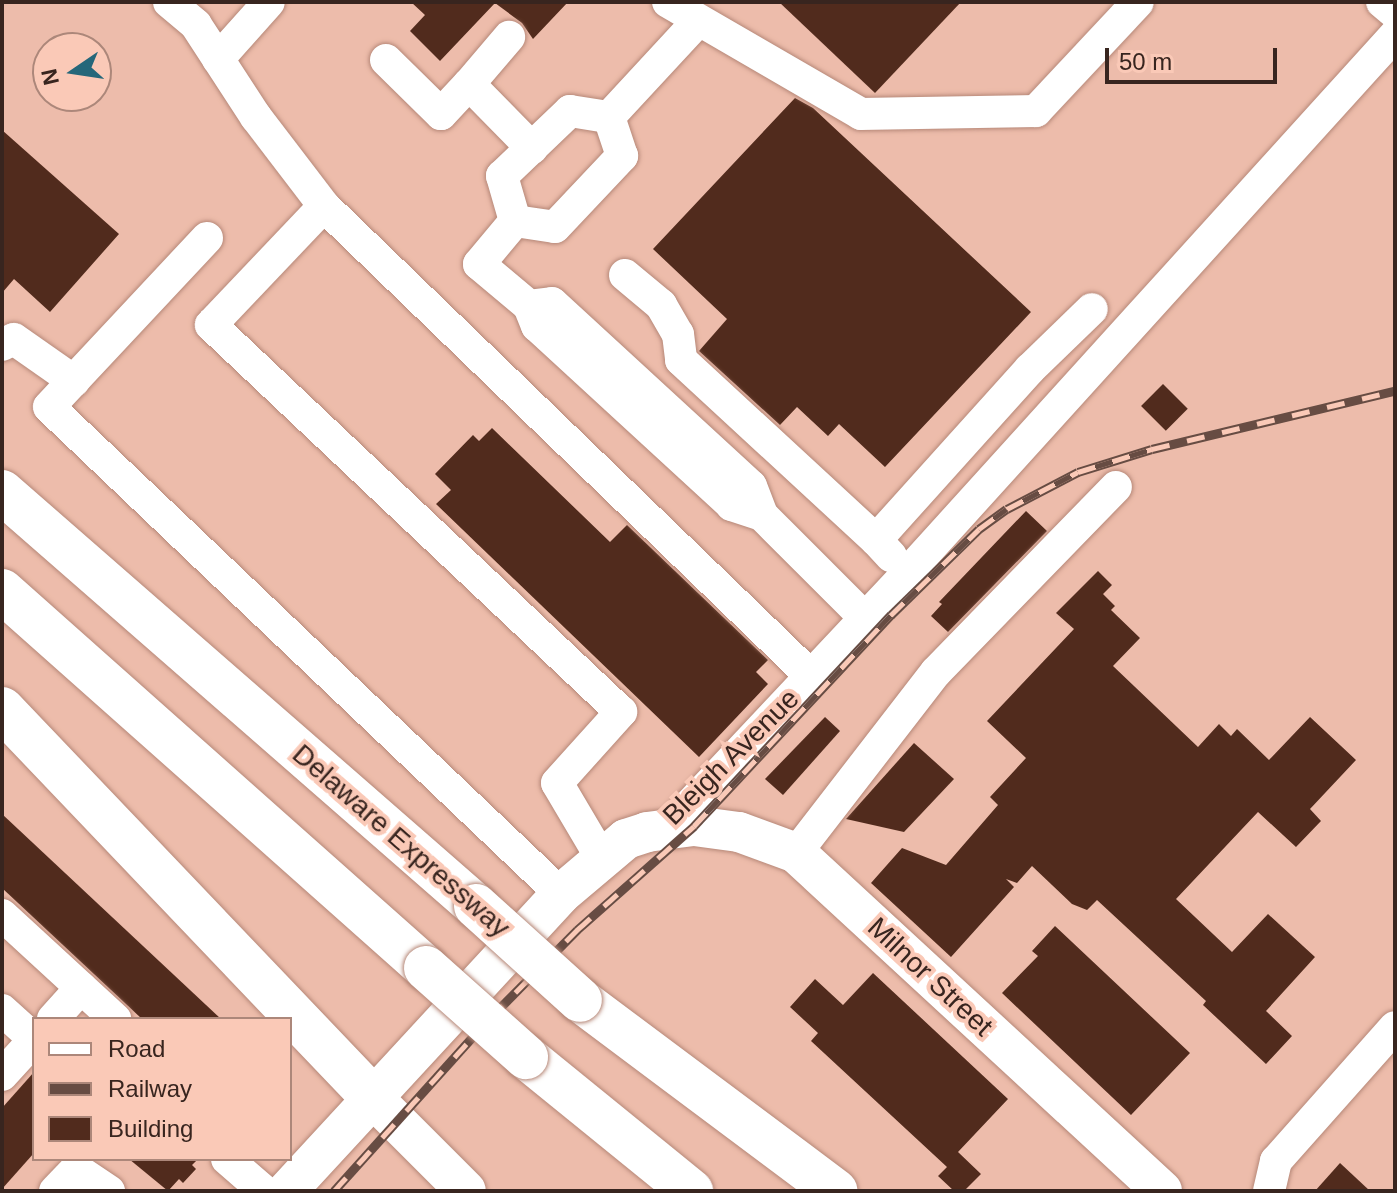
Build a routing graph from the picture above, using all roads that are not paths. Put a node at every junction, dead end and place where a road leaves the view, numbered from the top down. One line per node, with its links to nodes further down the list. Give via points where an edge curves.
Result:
1 (169, 2): 10 (lane, via 196,25)
2 (269, 2): 10 (lane)
3 (668, 2): 7 (lane)
4 (1138, 2): 7 (lane, via 1036,111 861,114)
5 (1382, 2): 6 (lane)
6 (1395, 13)
7 (698, 21): 13 (lane)
8 (1395, 35): 25 (lane, Bleigh Avenue)
9 (509, 37): 12 (lane)
10 (218, 59): 15 (lane)
11 (386, 60): 12 (lane, via 441,114)
12 (469, 84): 14 (lane)
13 (609, 117): 14 (lane, via 570,111); 16 (lane, via 622,156 555,227)
14 (532, 148): 16 (lane, via 502,176)
15 (324, 206): 28 (lane); 32 (lane, via 211,325 621,712 557,783)
16 (515, 221): 27 (lane, via 479,264 529,306 552,303 751,486 762,515)
17 (207, 238): 21 (lane)
18 (625, 275): 24 (lane, via 661,305 678,334 681,360)
19 (1092, 309): 24 (lane, via 1030,369)
20 (2, 345): 21 (lane, via 14,339)
21 (74, 381): 33 (lane, via 49,407)
22 (1116, 487): 31 (lane, via 936,672)
23 (2, 492): 36 (highway, Delaware Expressway, bridge)
24 (876, 540): 25 (lane)
25 (908, 572): 27 (lane, Bleigh Avenue)
26 (2, 591): 51 (highway, bridge, via 526,1057)
27 (865, 618): 28 (lane, Bleigh Avenue)
28 (818, 668): 30 (lane, Bleigh Avenue)
29 (2, 709): 44 (highway)
30 (668, 828): 31 (main road, Milnor Street, via 739,832); 32 (main road, Bleigh Avenue, via 626,839)
31 (796, 853): 54 (main road, Milnor Street)
32 (602, 859): 33 (main road, Bleigh Avenue)
33 (561, 894): 44 (main road, Bleigh Avenue)
34 (2, 915): 35 (lane)
35 (81, 988): 38 (lane); 39 (lane)
36 (580, 1000): 52 (highway, Delaware Expressway); 53 (highway)
37 (2, 1010): 41 (lane)
38 (55, 1017)
39 (113, 1017)
40 (1395, 1027): 55 (lane, via 1276,1161)
41 (32, 1037)
42 (32, 1041): 43 (lane)
43 (2, 1075)
44 (371, 1096): 46 (main road); 50 (main road)
45 (229, 1161): 49 (lane)
46 (455, 1187)
47 (55, 1191): 48 (lane, via 76,1169)
48 (109, 1191)
49 (264, 1191)
50 (287, 1191)
51 (691, 1191)
52 (799, 1191)
53 (835, 1191)
54 (1162, 1191)
55 (1269, 1191)

